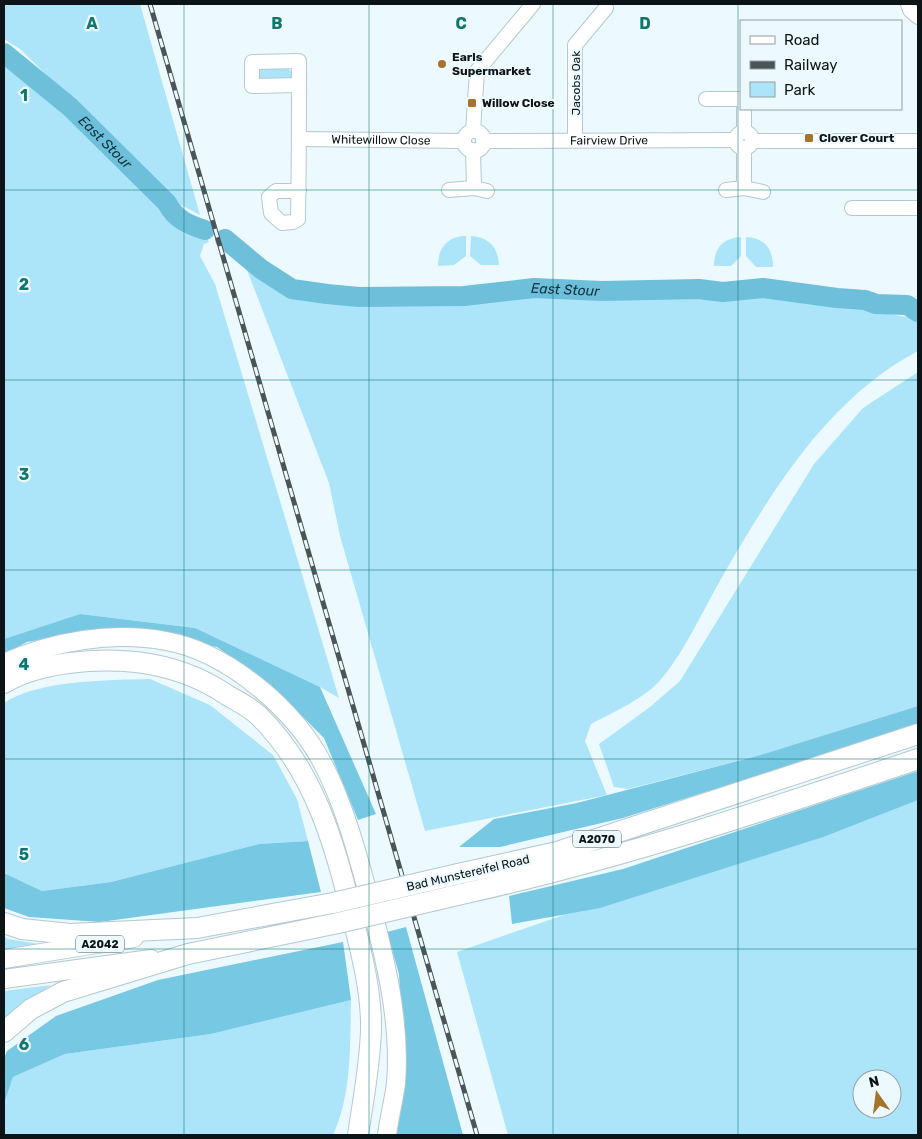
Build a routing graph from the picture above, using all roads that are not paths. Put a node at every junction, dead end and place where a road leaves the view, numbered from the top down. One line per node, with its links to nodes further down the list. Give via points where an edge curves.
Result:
1 (533, 4): 12 (street, via 477,71)
2 (908, 4): 4 (street)
3 (606, 8): 10 (street, Jacobs Oak, via 575,46)
4 (918, 17)
5 (299, 85): 9 (street)
6 (706, 99): 7 (street)
7 (740, 99)
8 (744, 110): 11 (street)
9 (299, 139): 12 (street, Whitewillow Close); 17 (street)
10 (575, 140): 11 (street, Fairview Drive); 12 (street, Fairview Drive)
11 (744, 140): 13 (street, Fairview Drive); 14 (street)
12 (473, 141): 15 (street, via 480,189)
13 (918, 141)
14 (744, 188): 16 (street); 18 (street)
15 (449, 190)
16 (726, 190)
17 (299, 191)
18 (763, 192)
19 (852, 208): 20 (street)
20 (918, 208)
21 (4, 663): 33 (main road, via 32,651 71,642 116,636 168,641 233,669 272,698 300,728 322,762 338,797 358,857 389,981 394,1015 396,1082)
22 (4, 683): 32 (highway, via 60,664 96,660 164,665 208,683 258,715 291,754 320,808 343,876 364,970 371,1029)
23 (918, 734): 25 (highway, Bad Munstereifel Road / A2070)
24 (918, 759): 25 (highway, Bad Munstereifel Road / A2070, via 699,832 556,873)
25 (462, 884): 27 (highway, Bad Munstereifel Road / A2070, bridge); 28 (highway, Bad Munstereifel Road / A2070, bridge, via 338,923)
26 (4, 923): 27 (highway, via 22,929 70,934)
27 (197, 928): 29 (main road, Bad Munstereifel Road / A2042)
28 (188, 954): 30 (main road, Bad Munstereifel Road / A2042); 31 (highway, via 63,992 31,1009)
29 (4, 959)
30 (4, 980)
31 (4, 1032)
32 (358, 1135)
33 (387, 1135)

